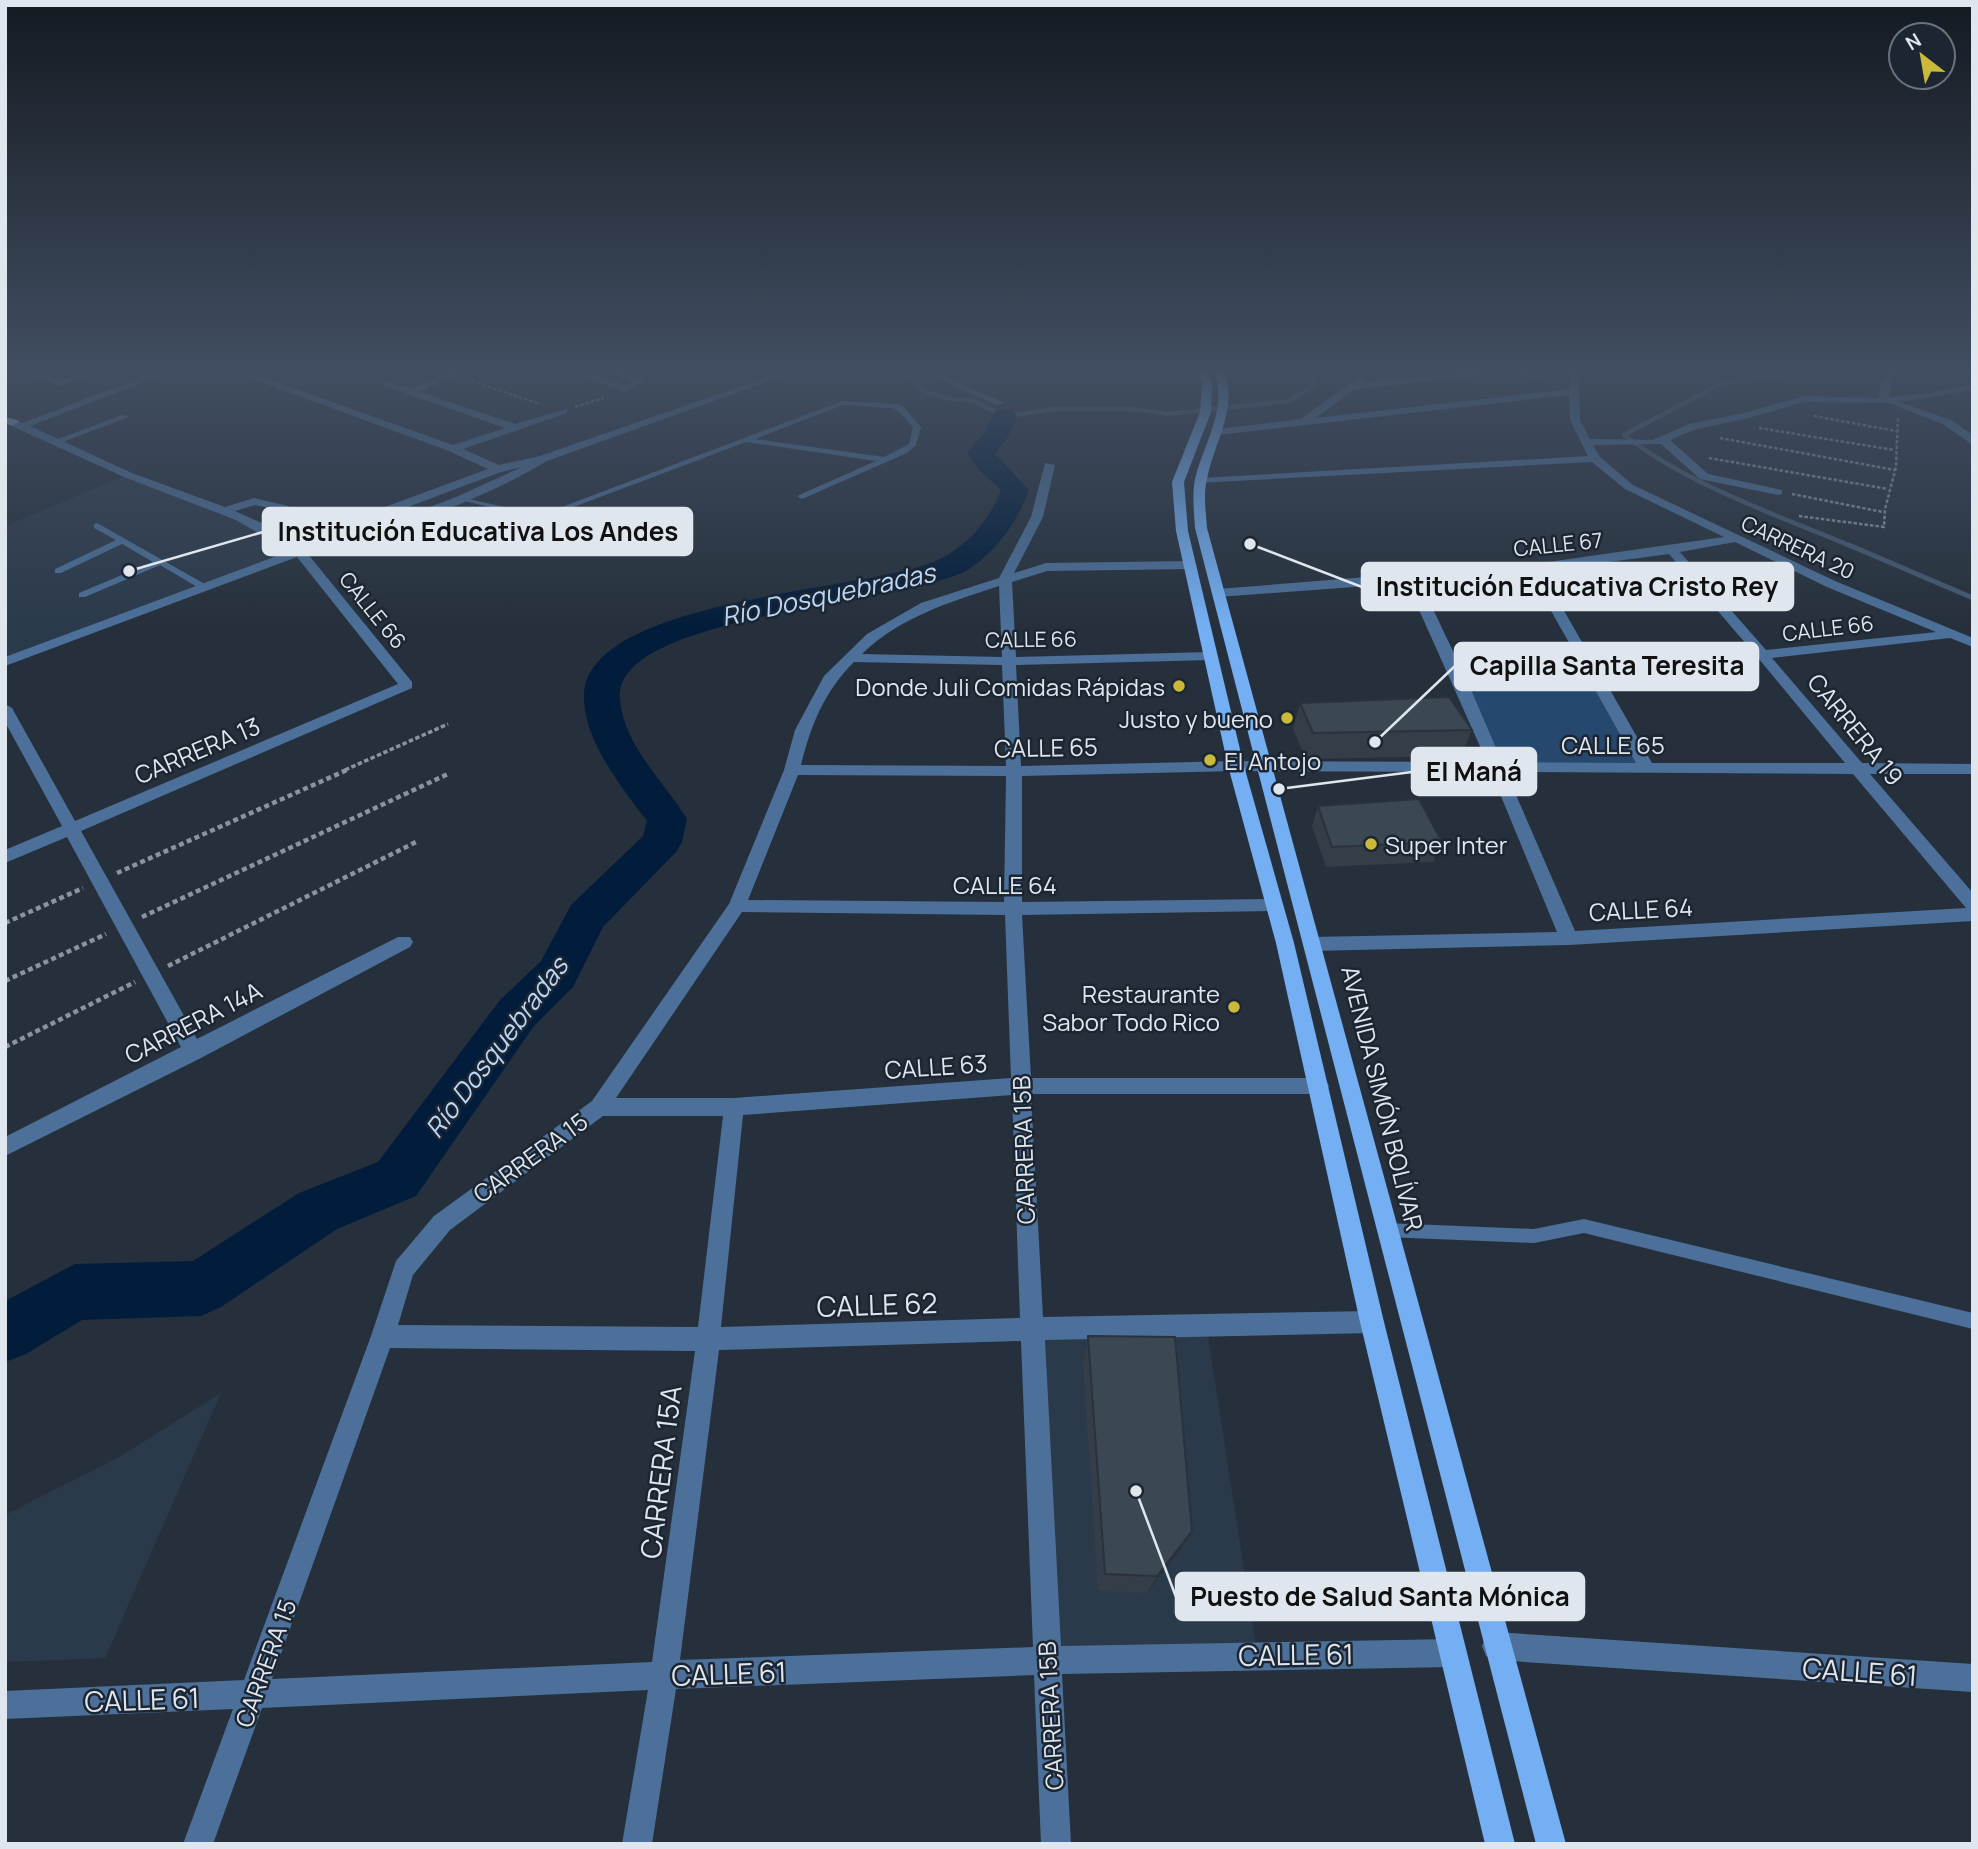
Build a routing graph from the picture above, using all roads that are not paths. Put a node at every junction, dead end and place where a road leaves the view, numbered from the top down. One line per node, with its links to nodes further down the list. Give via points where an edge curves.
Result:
1 (84, 454): 21 (street, CALLE 66)
2 (465, 454): 15 (street)
3 (556, 454): 12 (street)
4 (706, 454): 19 (lane, via 555,512 531,514)
5 (846, 454): 13 (lane)
6 (897, 454): 13 (lane)
7 (1190, 454): 29 (main road, via 1179,480 1177,502)
8 (1209, 454): 16 (main road, AVENIDA SIMÓN BOLÍVAR)
9 (1593, 454): 11 (street, CARRERA 20)
10 (1679, 454): 17 (street, via 1704,477)
11 (1595, 458): 16 (street); 23 (street, CARRERA 20, via 1629,487)
12 (543, 459): 15 (street); 19 (street)
13 (887, 460): 18 (lane)
14 (1049, 465): 32 (street, CARRERA 15B, via 1037,517)
15 (498, 469): 25 (street, via 340,528)
16 (1200, 481): 35 (main road, AVENIDA SIMÓN BOLÍVAR, via 1201,528)
17 (1778, 492)
18 (802, 497)
19 (460, 499): 25 (street, via 352,540)
20 (284, 508): 21 (street, via 254,501)
21 (223, 511): 27 (street, CALLE 66, via 288,542)
22 (97, 526): 24 (lane)
23 (1734, 539): 26 (street, CALLE 67); 37 (street, CARRERA 20)
24 (121, 541): 28 (lane); 31 (lane)
25 (323, 543): 27 (street)
26 (1673, 551): 30 (street, CALLE 67); 40 (street, CARRERA 19)
27 (300, 553): 34 (street); 46 (street, CALLE 66)
28 (158, 563): 34 (lane); 36 (lane)
29 (1191, 565): 32 (street, via 1046,567); 39 (main road)
30 (1532, 566): 33 (street, CALLE 67); 44 (street)
31 (58, 571)
32 (1005, 579): 41 (street, CARRERA 15, via 926,606 872,637); 42 (street, CARRERA 15B)
33 (1412, 579): 35 (street, CALLE 67); 45 (street)
34 (206, 589): 43 (street)
35 (1218, 593): 49 (main road, AVENIDA SIMÓN BOLÍVAR)
36 (82, 595)
37 (1951, 635): 38 (street, CARRERA 20); 40 (street, CALLE 66)
38 (1973, 643)
39 (1211, 656): 42 (street, CALLE 66); 48 (main road)
40 (1766, 656): 44 (street, CALLE 66); 55 (street, CARRERA 19)
41 (851, 658): 42 (street, CALLE 66); 53 (street, CARRERA 15, via 817,699 802,730)
42 (1007, 661): 54 (street, CARRERA 15B)
43 (5, 662)
44 (1593, 673): 45 (street, CALLE 66); 50 (street)
45 (1457, 674): 51 (street)
46 (407, 685): 56 (street, CARRERA 13)
47 (5, 708): 56 (street)
48 (1236, 766): 49 (street, CALLE 65); 54 (street, CALLE 65); 58 (main road)
49 (1264, 766): 51 (street, CALLE 65); 65 (main road, AVENIDA SIMÓN BOLÍVAR)
50 (1646, 766): 51 (street, CALLE 65); 55 (street, CALLE 65)
51 (1495, 768): 63 (street)
52 (1973, 769): 55 (street, CALLE 65)
53 (792, 770): 54 (street, CALLE 65); 60 (street, CARRERA 15)
54 (1014, 771): 61 (street, CARRERA 15B)
55 (1856, 771): 59 (street, CARRERA 19)
56 (70, 829): 57 (street, CARRERA 13); 66 (street)
57 (5, 858)
58 (1272, 905): 61 (street, CALLE 64); 68 (main road)
59 (1973, 905)
60 (737, 906): 61 (street, CALLE 64); 69 (street, CARRERA 15)
61 (1013, 909): 67 (street, CARRERA 15B)
62 (1973, 914): 63 (street, CALLE 64)
63 (1569, 939): 65 (street, CALLE 64)
64 (404, 942): 66 (street, CARRERA 14A)
65 (1312, 944): 72 (main road, AVENIDA SIMÓN BOLÍVAR)
66 (194, 1052): 71 (street, CARRERA 14A)
67 (1020, 1086): 68 (street, CALLE 63); 70 (street, CALLE 63); 75 (street, CARRERA 15B)
68 (1319, 1086): 74 (main road)
69 (599, 1107): 70 (street, CALLE 63); 76 (street, CARRERA 15, via 442,1223 404,1269)
70 (734, 1107): 77 (street, CARRERA 15A)
71 (5, 1147)
72 (1386, 1230): 73 (lane, via 1534,1236 1584,1226); 78 (main road, AVENIDA SIMÓN BOLÍVAR)
73 (1973, 1321)
74 (1372, 1322): 75 (street, CALLE 62); 79 (main road)
75 (1031, 1328): 77 (street, CALLE 62); 80 (street, CARRERA 15B)
76 (383, 1336): 77 (street, CALLE 62); 83 (street, CARRERA 15)
77 (709, 1339): 81 (street, CARRERA 15A)
78 (1496, 1646): 82 (street, CALLE 61); 89 (main road, AVENIDA SIMÓN BOLÍVAR)
79 (1453, 1653): 80 (street, CALLE 61); 88 (main road)
80 (1048, 1661): 81 (street, CALLE 61); 87 (street, CARRERA 15B)
81 (666, 1675): 83 (street, CALLE 61); 86 (street, CARRERA 15A)
82 (1973, 1678)
83 (254, 1695): 84 (street, CALLE 61); 85 (street, CARRERA 15)
84 (5, 1705)
85 (198, 1844)
86 (637, 1844)
87 (1056, 1844)
88 (1500, 1844)
89 (1551, 1844)

